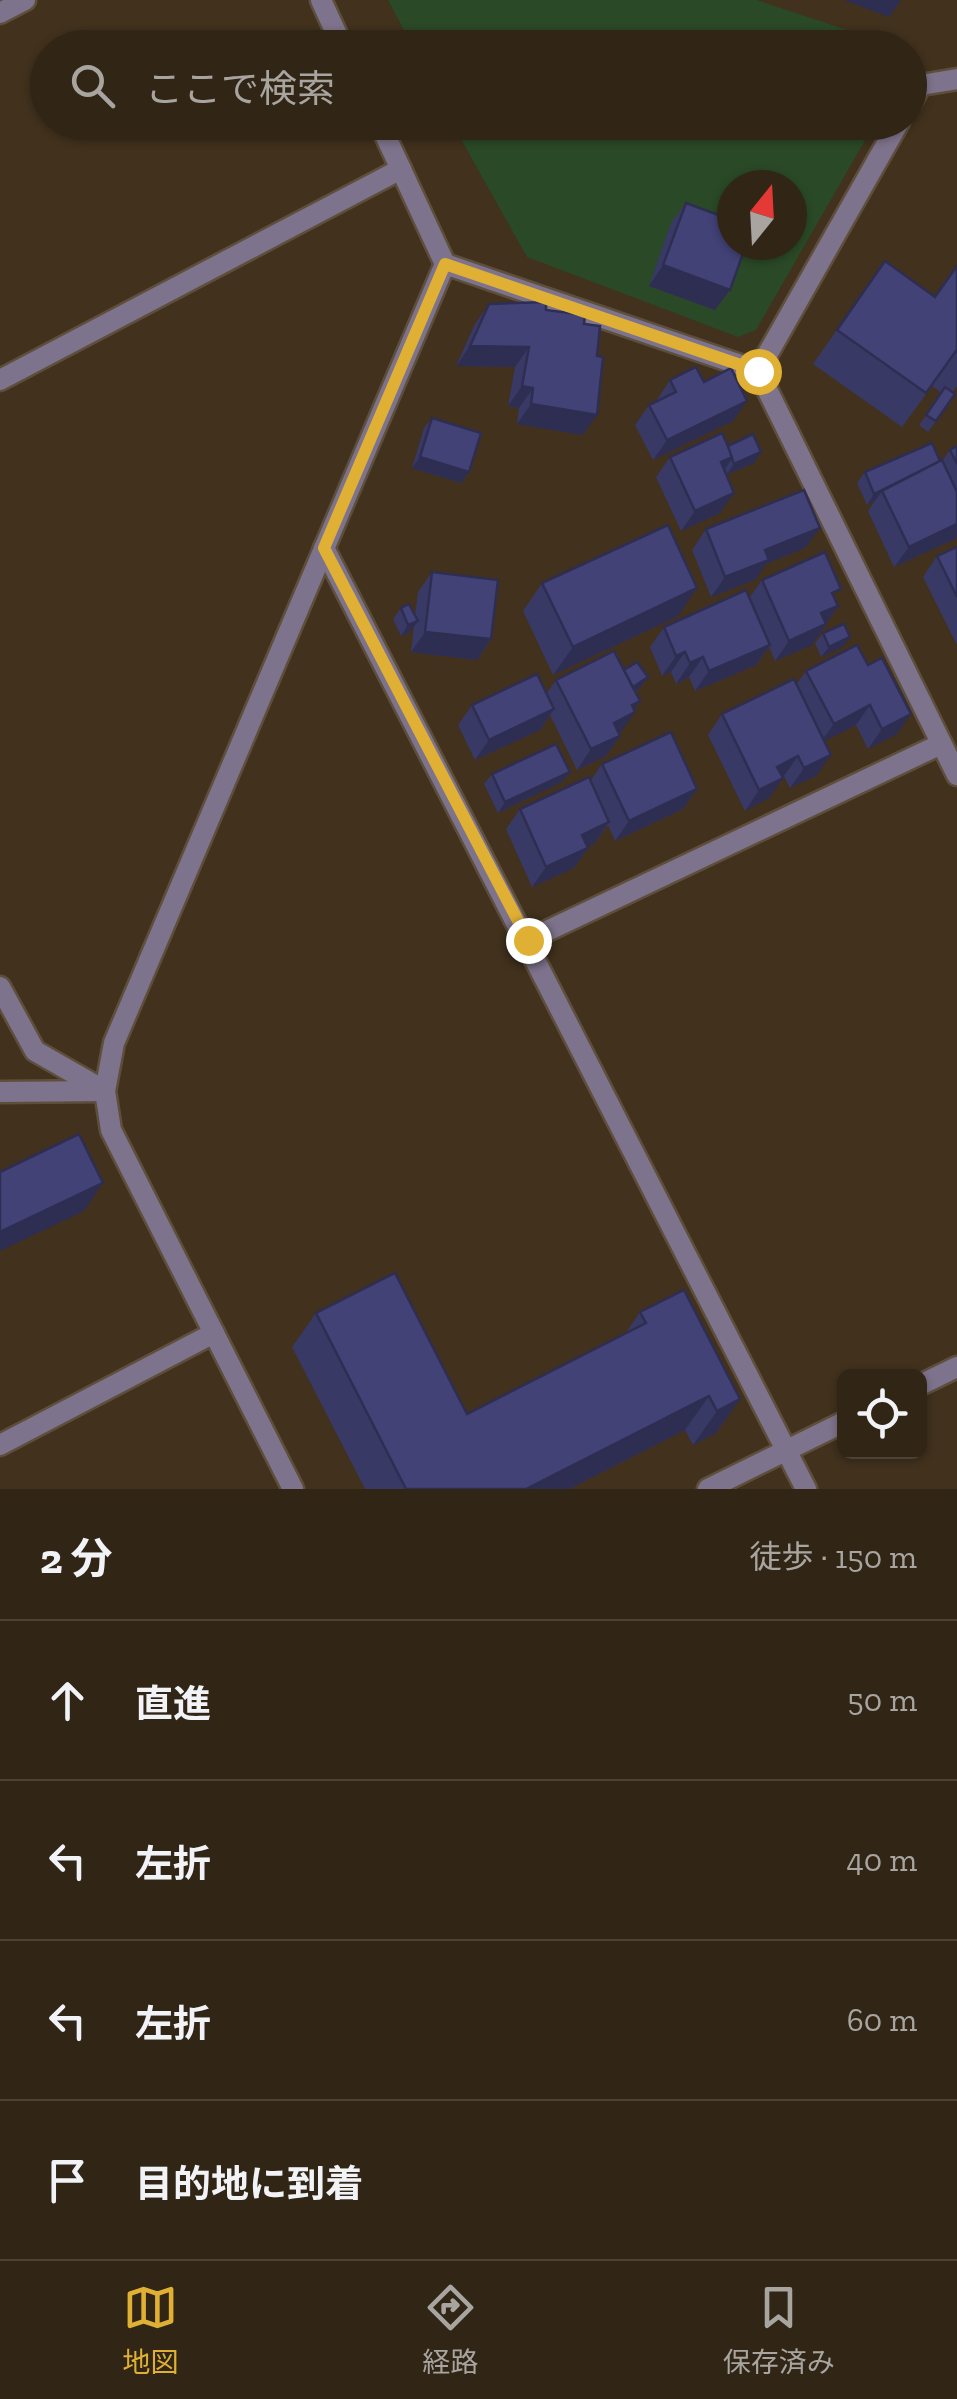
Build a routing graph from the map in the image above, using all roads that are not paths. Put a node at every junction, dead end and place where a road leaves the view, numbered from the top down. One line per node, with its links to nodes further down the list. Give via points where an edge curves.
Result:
1 (25, 0): 3 (street)
2 (321, 0): 4 (street)
3 (0, 13)
4 (335, 30)
5 (957, 79): 6 (street)
6 (927, 84)
7 (387, 140): 9 (street)
8 (889, 140): 11 (street)
9 (401, 169): 10 (street); 12 (street)
10 (445, 264): 11 (street); 13 (street)
11 (758, 371): 14 (street)
12 (0, 380)
13 (324, 548): 16 (street); 18 (street, via 114,1044)
14 (940, 744): 15 (street); 16 (street)
15 (957, 775)
16 (528, 940): 25 (street)
17 (0, 986): 18 (street, via 35,1051)
18 (105, 1091): 19 (street); 20 (street, via 111,1130)
19 (0, 1092)
20 (214, 1333): 24 (street); 26 (street)
21 (957, 1367): 22 (street)
22 (927, 1382)
23 (837, 1426): 25 (street)
24 (0, 1444)
25 (788, 1450): 27 (street); 28 (street)
26 (293, 1489)
27 (708, 1489)
28 (806, 1489)

